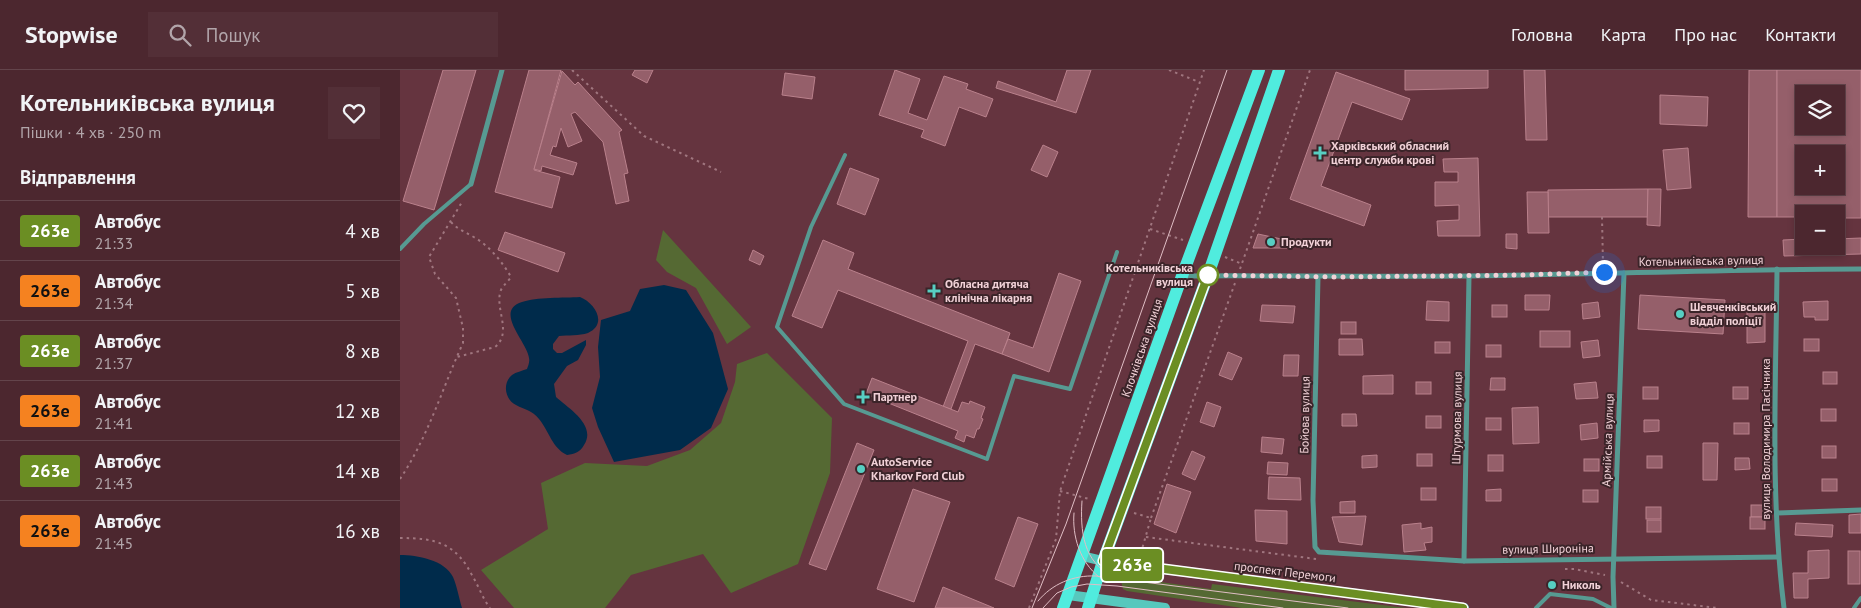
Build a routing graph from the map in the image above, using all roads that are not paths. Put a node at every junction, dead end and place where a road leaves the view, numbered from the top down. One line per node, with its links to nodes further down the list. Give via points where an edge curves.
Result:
1 (502, 70): 5 (street)
2 (1259, 70): 12 (main road, Клочківська вулиця)
3 (1279, 70): 11 (main road)
4 (845, 155): 7 (lane, via 811,227 777,327 844,404 987,459 1014,376 1070,389)
5 (471, 184): 6 (lane)
6 (400, 249)
7 (1118, 252)
8 (1776, 269): 9 (street, Котельниківська вулиця); 10 (street, Котельниківська вулиця); 16 (street, вулиця Володимира Пасічника)
9 (1861, 269)
10 (1624, 273): 13 (street, Котельниківська вулиця); 19 (street, Армійська вулиця)
11 (1208, 275): 12 (street, Котельниківська вулиця); 14 (street, Котельниківська вулиця); 21 (main road)
12 (1182, 276): 18 (main road, Клочківська вулиця)
13 (1469, 276): 14 (street, Котельниківська вулиця); 22 (street, Штурмова вулиця)
14 (1318, 277): 17 (street, Бойова вулиця, via 1313,500 1315,547)
15 (1861, 510): 16 (street)
16 (1776, 514): 20 (street, вулиця Володимира Пасічника)
17 (1318, 552): 22 (street, вулиця Широніна)
18 (1082, 556): 21 (main road, проспект Перемоги); 23 (main road, Клочківська вулиця)
19 (1614, 558): 20 (street, вулиця Широніна); 22 (street, вулиця Широніна); 30 (street, Армійська вулиця)
20 (1778, 558): 31 (street, вулиця Володимира Пасічника)
21 (1103, 561): 25 (main road); 28 (main road, проспект Перемоги)
22 (1464, 561)
23 (1068, 595): 25 (main road); 26 (main road, Клочківська вулиця)
24 (1861, 598): 32 (lane)
25 (1089, 603): 27 (main road)
26 (1063, 608)
27 (1166, 608)
28 (1464, 608)
29 (1536, 608): 30 (lane, via 1550,594 1593,600)
30 (1612, 608)
31 (1784, 608)
32 (1854, 608)

